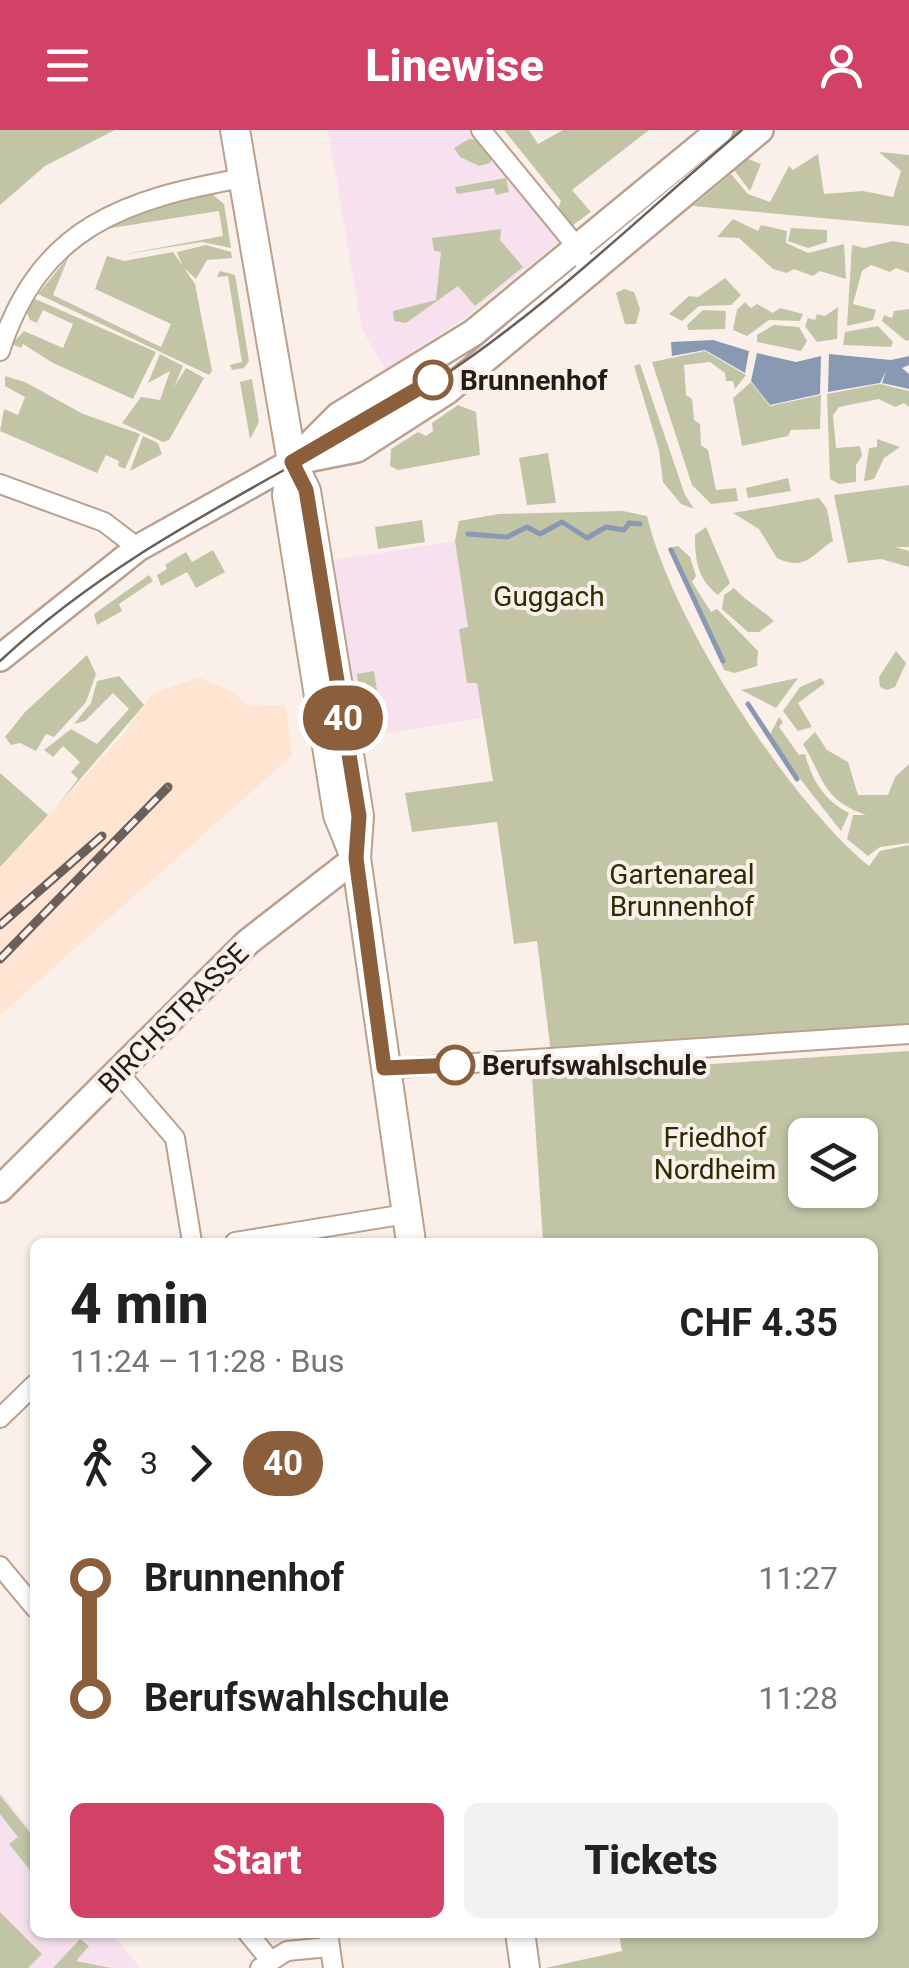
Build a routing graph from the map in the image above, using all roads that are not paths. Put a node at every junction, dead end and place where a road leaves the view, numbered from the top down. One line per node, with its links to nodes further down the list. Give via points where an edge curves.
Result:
1 (236, 130): 5 (main road)
2 (481, 130): 6 (street)
3 (760, 130): 4 (street)
4 (718, 137): 6 (street); 7 (street)
5 (243, 178): 8 (street, via 161,193 90,226 38,276); 9 (main road)
6 (577, 247): 7 (street); 9 (street, via 472,333 338,416)
7 (590, 275): 9 (street, via 447,391 357,449)
8 (0, 351)
9 (292, 462): 11 (street); 13 (main road, via 306,490 318,561 359,816)
10 (0, 484): 11 (street, via 104,522)
11 (138, 548): 12 (street)
12 (0, 658)
13 (356, 858): 15 (main road); 16 (street, BIRCHSTRASSE, via 248,942)
14 (909, 1034): 15 (street)
15 (384, 1068): 18 (main road)
16 (118, 1072): 17 (street, BIRCHSTRASSE); 19 (street, via 175,1138)
17 (0, 1188)
18 (406, 1214): 20 (street); 21 (main road)
19 (191, 1238)
20 (259, 1238)
21 (410, 1238)
22 (30, 1389): 23 (street)
23 (0, 1418)
24 (0, 1566): 25 (street)
25 (30, 1602)
26 (250, 1938): 29 (street)
27 (521, 1938): 31 (main road)
28 (329, 1940): 29 (street); 30 (street)
29 (264, 1964)
30 (333, 1968)
31 (525, 1968)

